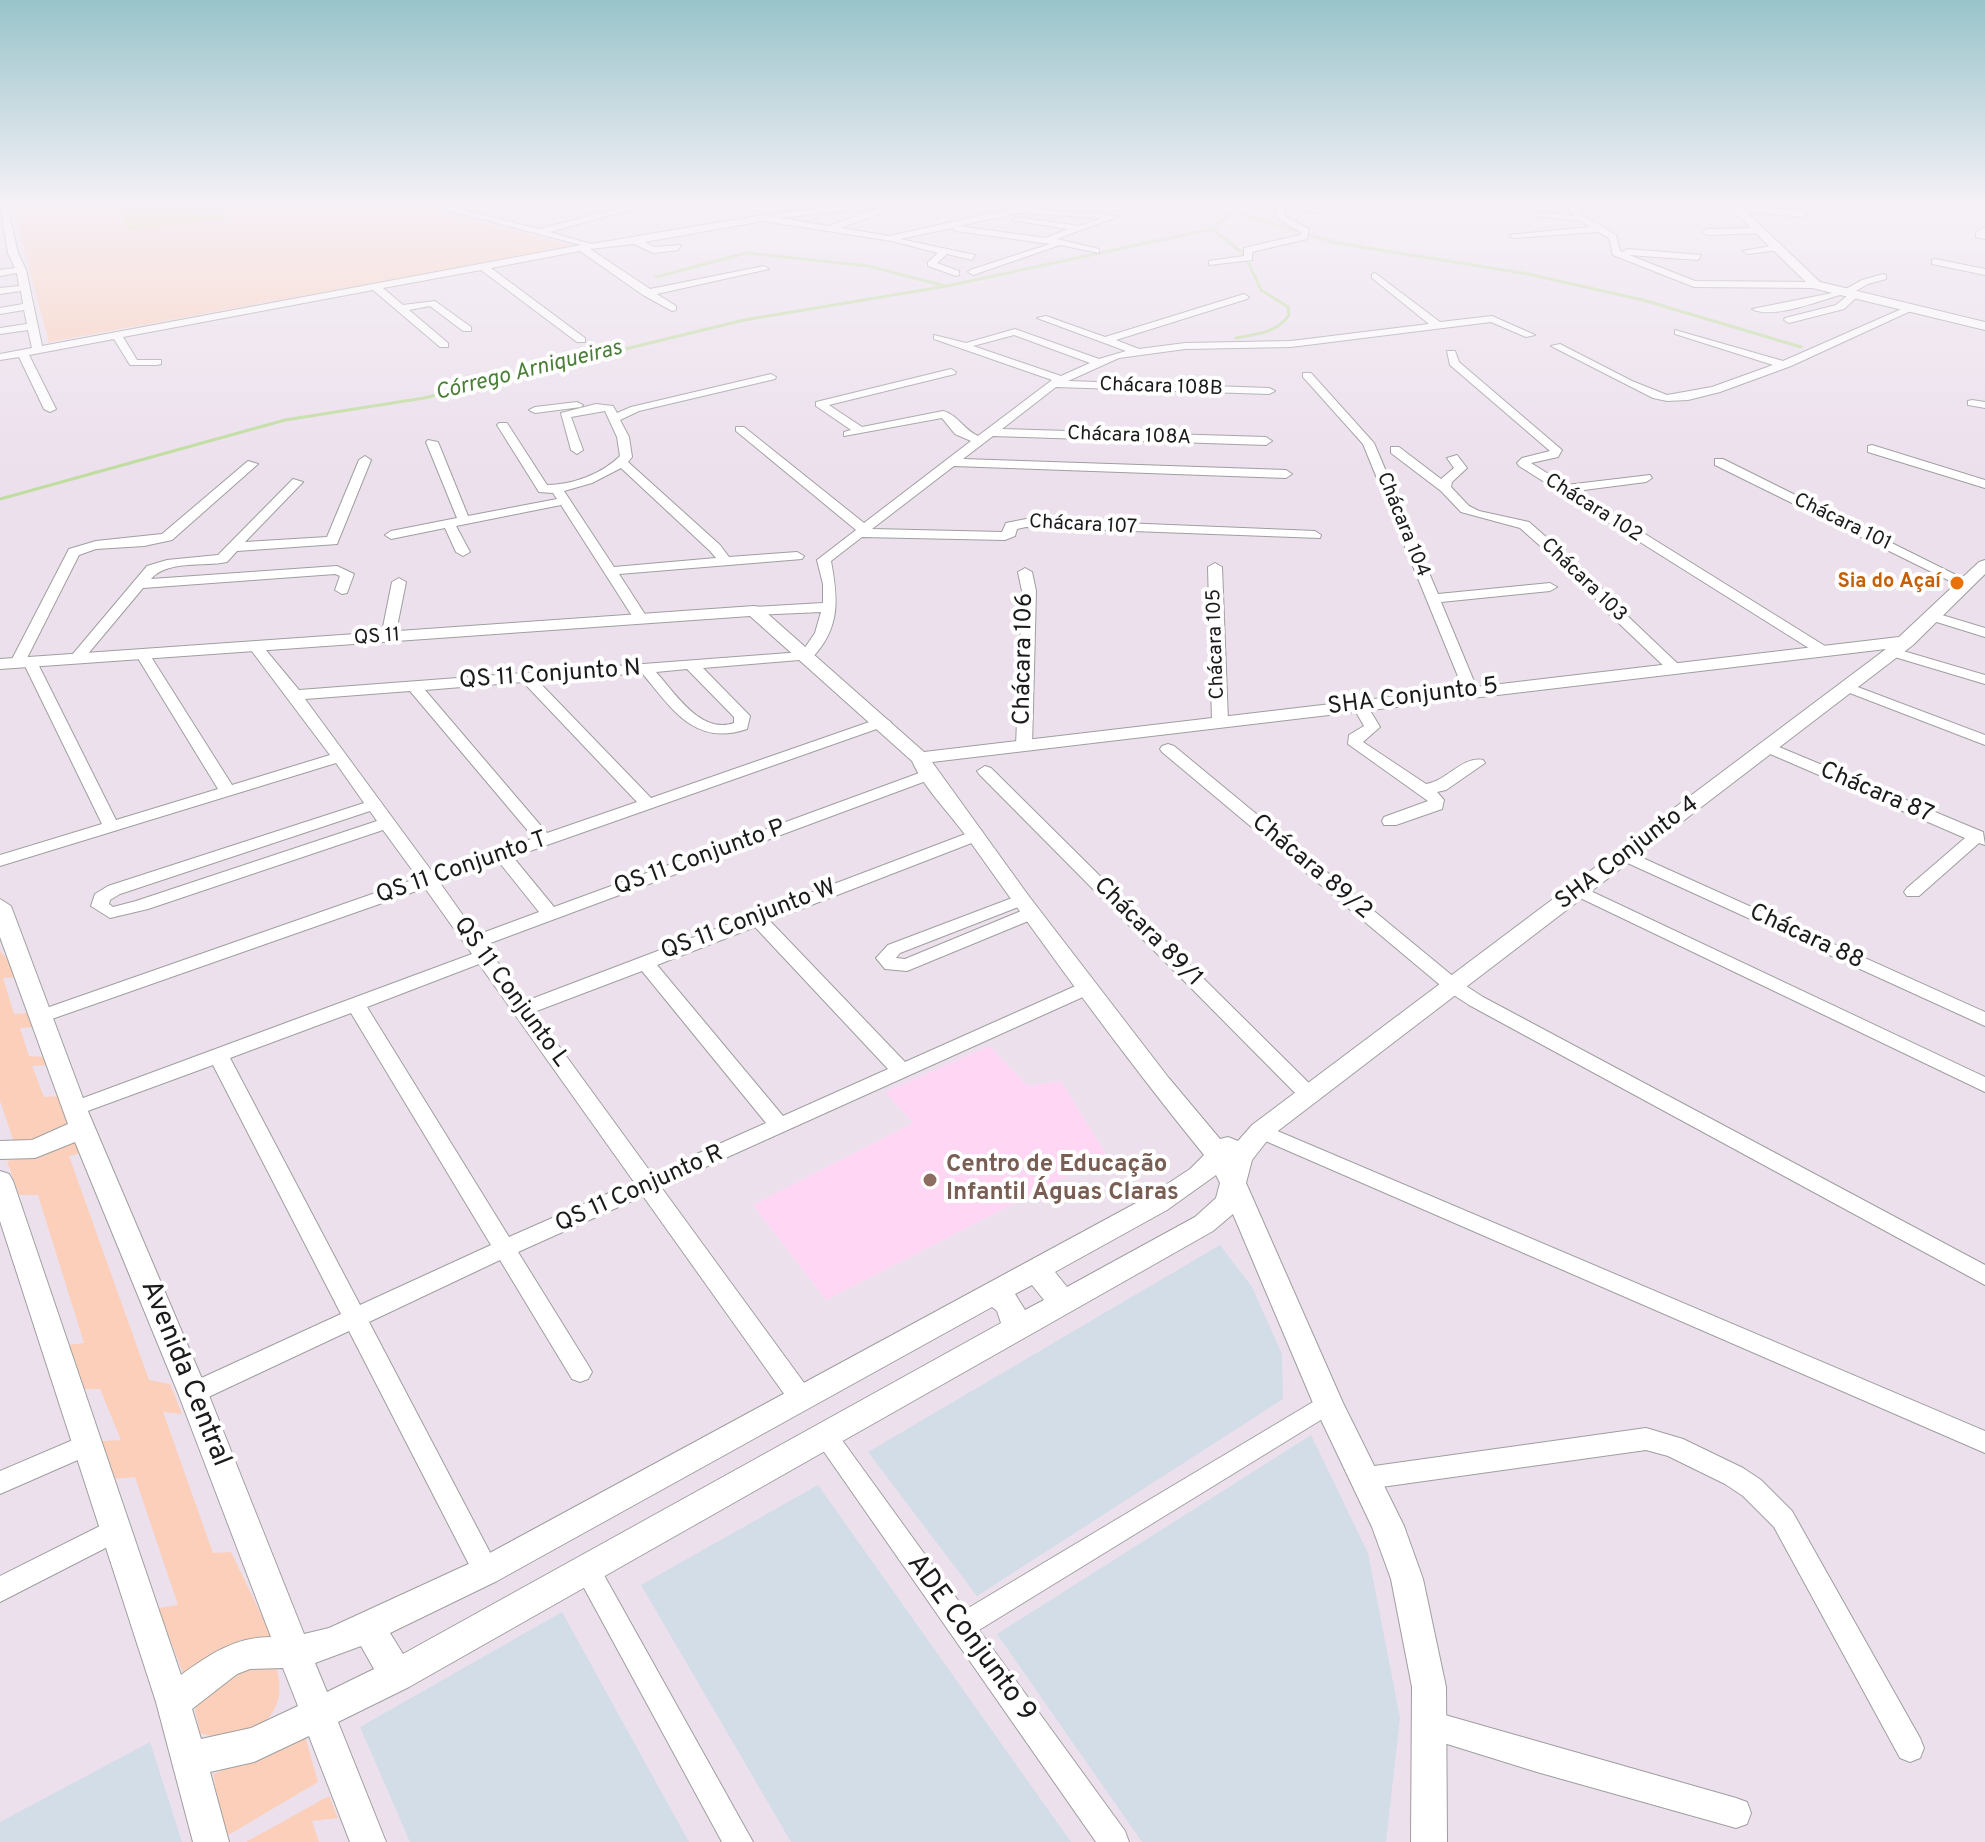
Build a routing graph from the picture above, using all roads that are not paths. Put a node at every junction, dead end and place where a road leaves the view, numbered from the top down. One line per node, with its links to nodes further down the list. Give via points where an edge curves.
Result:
1 (24, 290): 13 (street)
2 (366, 290): 27 (street)
3 (379, 290): 14 (street)
4 (515, 290): 30 (street)
5 (642, 290): 10 (street)
6 (661, 290): 10 (street)
7 (1393, 290): 22 (street)
8 (1832, 290): 11 (street)
9 (1852, 290): 11 (street)
10 (646, 293): 15 (street)
11 (1845, 294): 16 (street); 17 (street); 20 (street, via 1840,307)
12 (1244, 297): 31 (street)
13 (28, 306): 18 (street); 21 (street)
14 (401, 308): 24 (street, via 434,303); 33 (street)
15 (672, 308)
16 (1757, 309)
17 (1910, 309): 23 (street); 42 (street)
18 (0, 311)
19 (1042, 318): 31 (street)
20 (1789, 320)
21 (34, 326): 25 (street); 35 (street)
22 (1438, 326): 28 (street, via 1495,319); 36 (street, via 1291,344)
23 (1985, 326)
24 (467, 329)
25 (0, 331)
26 (1679, 332): 42 (street)
27 (117, 335): 35 (street); 40 (street, via 134,363)
28 (1530, 335)
29 (938, 337): 46 (street, Chácara 108B)
30 (581, 340)
31 (1105, 340): 36 (street)
32 (971, 343): 41 (street, via 1015,332)
33 (444, 345)
34 (1556, 346): 42 (street, via 1660,396 1682,398)
35 (37, 348): 38 (street)
36 (1138, 351): 41 (street)
37 (1451, 353): 74 (street, Chácara 102, via 1454,363 1554,447 1554,454 1523,463)
38 (23, 354): 39 (street); 48 (street)
39 (0, 357)
40 (157, 362)
41 (1097, 362): 46 (street)
42 (1781, 364)
43 (951, 372): 55 (street, via 820,404)
44 (1307, 375): 94 (street, Chácara 104, via 1368,443)
45 (771, 377): 52 (street)
46 (1057, 382): 47 (street, Chácara 108B); 56 (street)
47 (1269, 391)
48 (50, 409)
49 (587, 409): 51 (street, via 570,404); 52 (street, via 606,407); 61 (street, via 564,416)
50 (909, 409): 56 (street, via 947,404 966,427)
51 (535, 410)
52 (615, 418): 67 (street, via 627,452)
53 (503, 425): 75 (street, via 543,489)
54 (740, 429): 78 (street)
55 (860, 431): 56 (street, via 943,414 959,432); 59 (street, via 846,436)
56 (987, 435): 57 (street, Chácara 108A); 65 (street)
57 (1266, 441)
58 (432, 442): 76 (street)
59 (859, 446)
60 (1872, 449): 72 (street)
61 (577, 450)
62 (1395, 450): 73 (street, Chácara 103)
63 (1453, 458): 73 (street, via 1461,468)
64 (365, 460): 81 (street, via 332,541)
65 (953, 462): 69 (street); 78 (street)
66 (1719, 462): 90 (street, Chácara 101)
67 (622, 463): 75 (street); 84 (street)
68 (252, 464): 108 (street, via 167,537 74,552)
69 (1286, 474)
70 (1646, 478): 74 (street)
71 (297, 482): 81 (street)
72 (1985, 484)
73 (1445, 488): 110 (street, Chácara 103, via 1475,514 1524,525)
74 (1561, 489): 103 (street, Chácara 102)
75 (561, 495): 76 (street); 87 (street)
76 (464, 521): 77 (street)
77 (449, 524): 79 (street); 82 (street)
78 (861, 531): 80 (street, Chácara 107, via 1005,536 1011,526 1026,523); 95 (street, via 823,562)
79 (391, 535)
80 (1315, 535)
81 (234, 547): 91 (street, via 217,560 157,566)
82 (463, 552)
83 (797, 556): 84 (street)
84 (724, 560): 87 (street)
85 (1985, 565): 90 (street, SHA Conjunto 4)
86 (1215, 567): 119 (street, Chácara 105)
87 (608, 571): 98 (street)
88 (1025, 572): 122 (street, Chácara 106, via 1029,591)
89 (399, 582): 100 (street)
90 (1965, 583): 97 (street, SHA Conjunto 4)
91 (138, 584): 93 (street, via 337,570 347,574); 107 (street)
92 (1550, 587): 94 (street)
93 (342, 590)
94 (1432, 599): 116 (street, Chácara 104)
95 (830, 607): 96 (street); 106 (street)
96 (754, 611): 98 (street, QS 11); 106 (street)
97 (1932, 616): 99 (street); 104 (street, SHA Conjunto 4)
98 (641, 619): 100 (street, QS 11)
99 (1985, 633)
100 (388, 637): 102 (street, QS 11)
101 (1860, 644): 103 (street, SHA Conjunto 5); 104 (street, SHA Conjunto 5); 104 (street)
102 (255, 646): 105 (street, QS 11); 117 (street, QS 11 Conjunto L)
103 (1820, 649): 110 (street, SHA Conjunto 5)
104 (1894, 651): 113 (street); 115 (street, SHA Conjunto 4)
105 (143, 655): 107 (street, QS 11); 130 (street)
106 (806, 656): 109 (street, QS 11 Conjunto N); 120 (street)
107 (77, 658): 108 (street, QS 11)
108 (16, 663): 135 (street)
109 (692, 666): 111 (street, QS 11 Conjunto N); 111 (street, via 742,716 742,726 721,732 705,729)
110 (1673, 667): 116 (street, SHA Conjunto 5)
111 (646, 669): 112 (street, QS 11 Conjunto N)
112 (527, 678): 114 (street, QS 11 Conjunto N); 131 (street)
113 (1985, 680)
114 (415, 687): 117 (street, QS 11 Conjunto N); 138 (street)
115 (1847, 687): 121 (street); 123 (street, SHA Conjunto 4)
116 (1471, 691): 118 (street, SHA Conjunto 5)
117 (295, 695): 125 (street, QS 11 Conjunto L)
118 (1360, 705): 119 (street, SHA Conjunto 5); 129 (street, via 1372,727 1355,738 1356,744)
119 (1220, 721): 122 (street, SHA Conjunto 5)
120 (883, 722): 127 (street); 131 (street, QS 11 Conjunto T)
121 (1985, 740)
122 (1024, 746): 127 (street, SHA Conjunto 5)
123 (1767, 747): 137 (street, Chácara 87); 140 (street, SHA Conjunto 4)
124 (1168, 749): 151 (street, Chácara 89/2)
125 (339, 757): 130 (street); 132 (street, QS 11 Conjunto L)
126 (1477, 763): 129 (street, via 1440,787)
127 (924, 766): 136 (street); 147 (street, QS 11 Conjunto P)
128 (985, 771): 160 (street, Chácara 89/1)
129 (1423, 789): 133 (street, via 1436,806)
130 (227, 790): 135 (street)
131 (648, 804): 138 (street, QS 11 Conjunto T)
132 (373, 805): 134 (street, QS 11 Conjunto L); 134 (street, via 114,890 101,898 100,906 110,913 142,905)
133 (1390, 821)
134 (386, 823): 142 (street, QS 11 Conjunto L)
135 (111, 826): 141 (street)
136 (976, 835): 145 (street); 148 (street, QS 11 Conjunto W)
137 (1981, 838): 144 (street)
138 (544, 840): 139 (street, QS 11 Conjunto T)
139 (502, 855): 142 (street, QS 11 Conjunto T); 147 (street)
140 (1627, 856): 143 (street, SHA Conjunto 4); 156 (street, Chácara 88)
141 (0, 861)
142 (429, 881): 149 (street, QS 11 Conjunto L); 155 (street, QS 11 Conjunto T)
143 (1580, 891): 151 (street, SHA Conjunto 4); 159 (street)
144 (1913, 892)
145 (1026, 907): 145 (street, via 894,949 885,958 892,965 907,965); 152 (street)
146 (1, 911): 155 (street, Avenida Central)
147 (550, 914): 149 (street, QS 11 Conjunto P)
148 (758, 919): 150 (street, QS 11 Conjunto W); 158 (street)
149 (478, 950): 153 (street, QS 11 Conjunto P); 154 (street, QS 11 Conjunto L)
150 (645, 962): 154 (street, QS 11 Conjunto W); 162 (street)
151 (1453, 986): 160 (street, SHA Conjunto 4); 174 (street, Chácara 89/2)
152 (1087, 988): 158 (street, QS 11 Conjunto R); 165 (street)
153 (356, 1005): 157 (street, QS 11 Conjunto P); 172 (street)
154 (522, 1010): 168 (street, QS 11 Conjunto L)
155 (42, 1016): 161 (street, Avenida Central)
156 (1985, 1020)
157 (218, 1055): 161 (street, QS 11 Conjunto P); 177 (street)
158 (903, 1072): 162 (street, QS 11 Conjunto R)
159 (1985, 1085)
160 (1309, 1095): 163 (street, SHA Conjunto 4)
161 (78, 1118): 164 (street, via 35,1149); 180 (street, Avenida Central)
162 (781, 1127): 168 (street, QS 11 Conjunto R)
163 (1261, 1131): 165 (street, SHA Conjunto 4); 169 (street, SHA Conjunto 4, via 1240,1157); 184 (street)
164 (0, 1150)
165 (1218, 1154): 166 (street, SHA Conjunto 4); 169 (street)
166 (1195, 1180): 169 (street); 173 (street, SHA Conjunto 4)
167 (0, 1181): 185 (street)
168 (650, 1185): 172 (street, QS 11 Conjunto R); 181 (street, QS 11 Conjunto L)
169 (1234, 1185): 170 (street, SHA Conjunto 4, via 1228,1203); 171 (street)
170 (1204, 1224): 171 (street, via 1233,1223); 176 (street, SHA Conjunto 4)
171 (1256, 1238): 182 (street)
172 (504, 1249): 177 (street, QS 11 Conjunto R); 179 (street)
173 (1040, 1268): 175 (street, SHA Conjunto 4); 176 (street, via 1046,1285)
174 (1985, 1276)
175 (990, 1293): 178 (street, via 1009,1304); 181 (street, SHA Conjunto 4)
176 (1066, 1302): 178 (street, SHA Conjunto 4)
177 (354, 1317): 180 (street, QS 11 Conjunto R); 190 (street)
178 (1018, 1330): 183 (street, SHA Conjunto 4)
179 (580, 1372)
180 (193, 1393): 194 (street, Avenida Central)
181 (801, 1398): 190 (street, SHA Conjunto 4)
182 (1328, 1403): 186 (street); 192 (street)
183 (825, 1436): 189 (street, SHA Conjunto 4); 192 (street, ADE Conjunto 9)
184 (1985, 1442)
185 (87, 1445): 187 (street); 188 (street)
186 (1367, 1478): 198 (street, via 1407,1579 1429,1687); 199 (street, via 1646,1439 1734,1476 1783,1519)
187 (0, 1483)
188 (114, 1531): 191 (street); 196 (street)
189 (586, 1567): 195 (street, SHA Conjunto 4); 204 (street)
190 (486, 1571): 193 (street, SHA Conjunto 4)
191 (0, 1590)
192 (962, 1626): 205 (street, ADE Conjunto 9)
193 (369, 1628): 194 (street, SHA Conjunto 4); 195 (street)
194 (294, 1652): 196 (street, SHA Conjunto 4, via 250,1653 225,1663); 197 (street, Avenida Central)
195 (397, 1675): 197 (street, SHA Conjunto 4)
196 (173, 1702): 200 (street)
197 (317, 1713): 200 (street, SHA Conjunto 4, via 254,1745); 203 (street, Avenida Central)
198 (1431, 1725): 201 (street); 206 (street)
199 (1910, 1748)
200 (190, 1759): 202 (street)
201 (1736, 1813)
202 (211, 1842)
203 (368, 1842)
204 (738, 1842)
205 (1114, 1842)
206 (1429, 1842)

